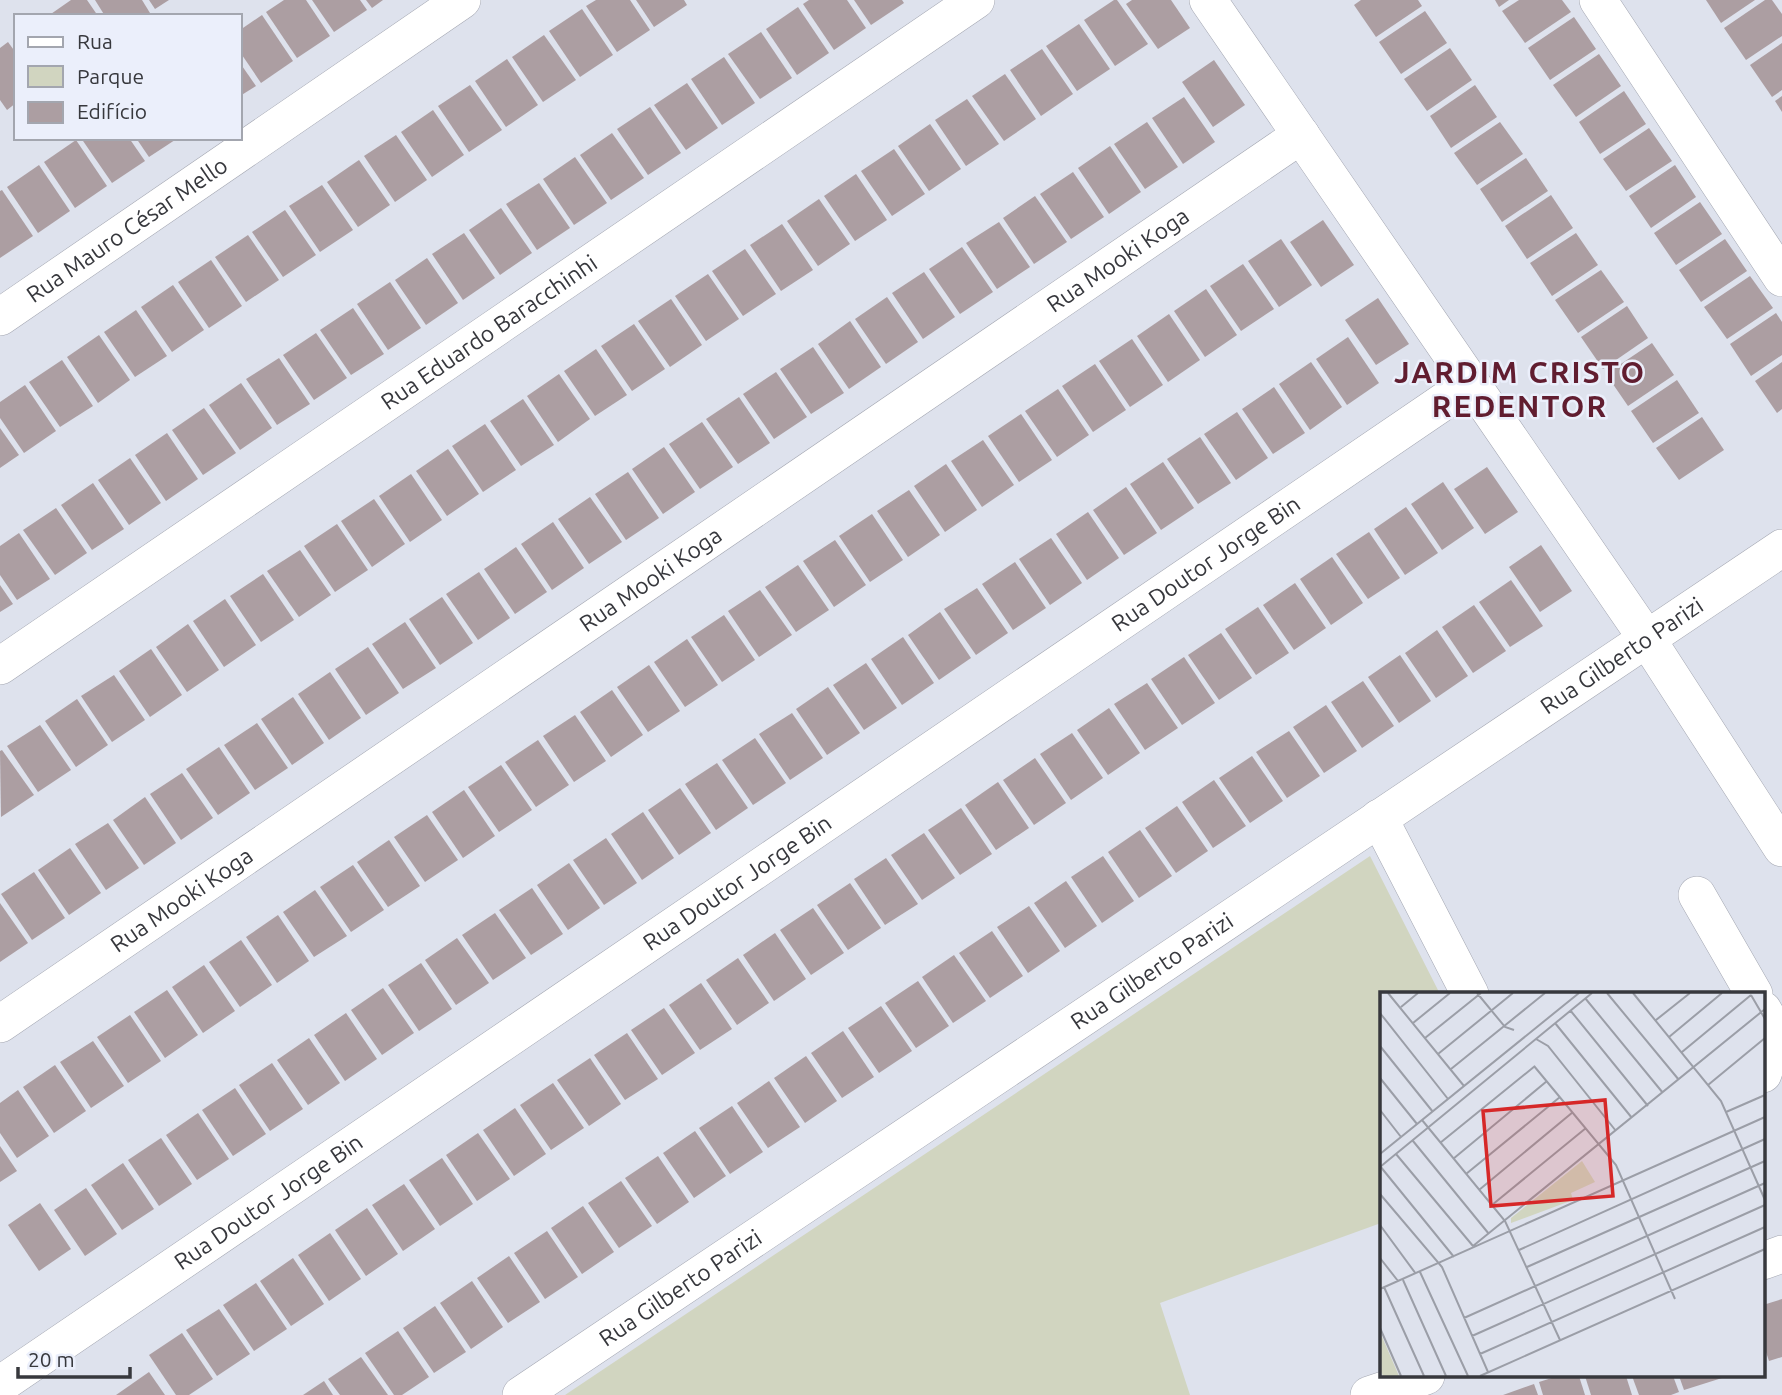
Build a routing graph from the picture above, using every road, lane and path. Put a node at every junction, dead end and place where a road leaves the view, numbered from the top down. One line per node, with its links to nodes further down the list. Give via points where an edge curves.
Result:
1 (462, 0): 7 (street, Rua Mauro César Mello)
2 (976, 0): 11 (street, Rua Eduardo Baracchinhi)
3 (1208, 0): 5 (street)
4 (1598, 0): 6 (street)
5 (1301, 135): 8 (street); 18 (street, Rua Mooki Koga)
6 (1782, 278)
7 (0, 317)
8 (1471, 383): 10 (street); 23 (street, Rua Doutor Jorge Bin)
9 (1782, 548): 10 (street, Rua Gilberto Parizi)
10 (1647, 639): 12 (street, Rua Gilberto Parizi); 13 (street)
11 (0, 666)
12 (1379, 818): 15 (street); 24 (street, Rua Gilberto Parizi)
13 (1782, 848)
14 (1697, 895): 16 (street)
15 (1469, 992)
16 (1753, 992)
17 (1764, 1012): 19 (street, via 1772,1026)
18 (0, 1024)
19 (1764, 1071)
20 (1782, 1254): 21 (street)
21 (1764, 1261)
22 (1420, 1378): 25 (street)
23 (6, 1384)
24 (521, 1395)
25 (1369, 1395)

